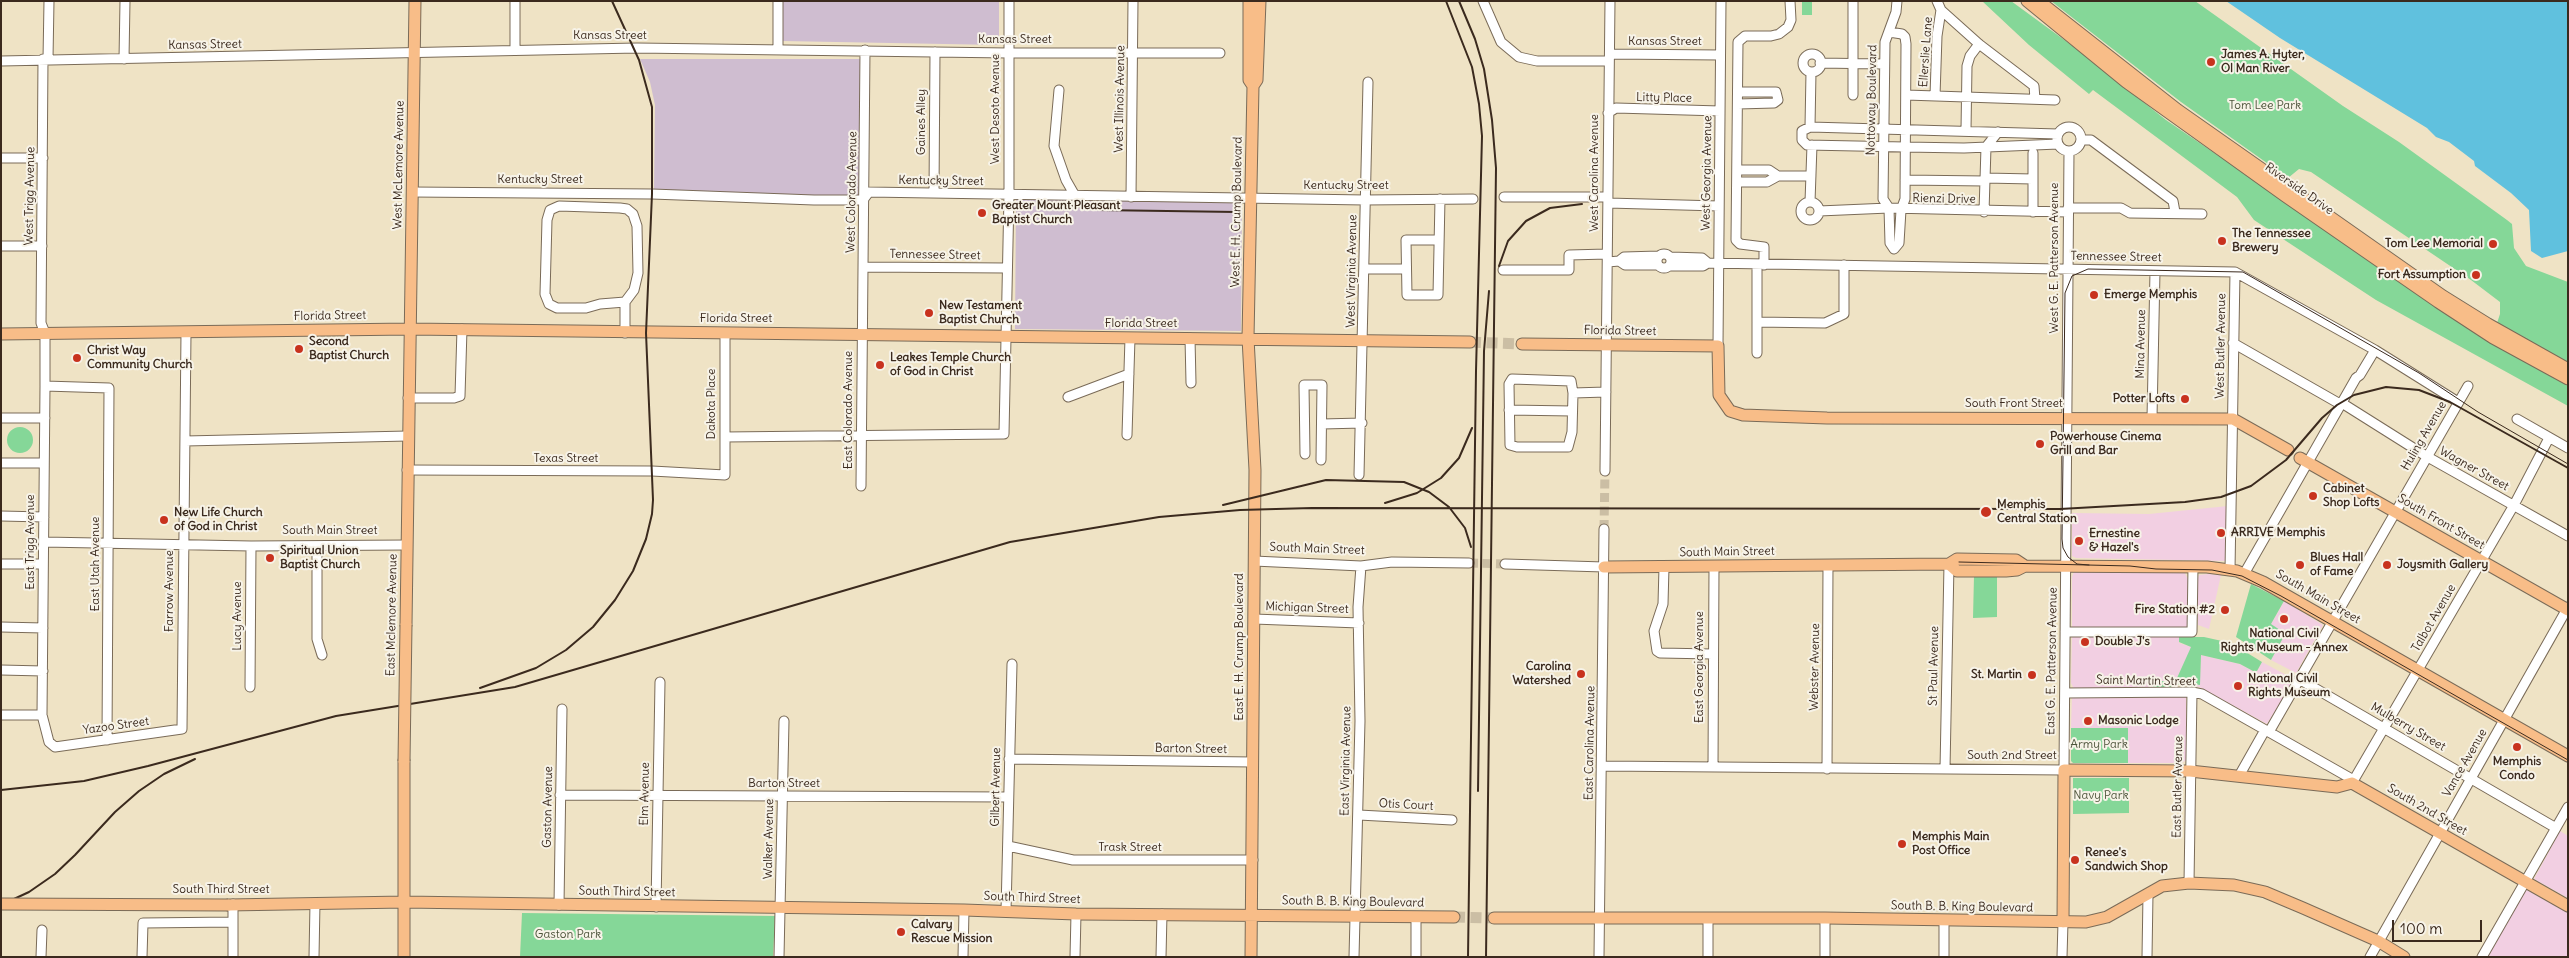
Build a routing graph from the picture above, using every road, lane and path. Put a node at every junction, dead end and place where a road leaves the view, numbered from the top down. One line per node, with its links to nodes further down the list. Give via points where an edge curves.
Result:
1 (49, 1): 31 (street, West Trigg Avenue)
2 (125, 1): 32 (street)
3 (415, 1): 28 (main road, West McLemore Avenue)
4 (515, 1): 21 (street)
5 (778, 1): 22 (street)
6 (1009, 1): 26 (street, West Desoto Avenue)
7 (1133, 1): 25 (street, West Illinois Avenue)
8 (1249, 1): 39 (main road, West E. H. Crump Boulevard, via 1249,80)
9 (1260, 1): 39 (main road, West E. H. Crump Boulevard, via 1257,80)
10 (1483, 1): 30 (street, Kansas Street, via 1501,42 1518,57 1537,61)
11 (1610, 1): 30 (street, West Carolina Avenue)
12 (1721, 1): 29 (street, West Georgia Avenue)
13 (1790, 1): 41 (street, via 1791,20 1779,34 1739,38)
14 (1853, 1): 35 (street)
15 (1897, 1): 19 (street)
16 (2027, 1): 140 (main road, Riverside Drive, via 2126,82 2292,201 2493,338)
17 (2040, 1): 138 (main road, Riverside Drive, via 2178,110 2436,290)
18 (1939, 6): 20 (street); 44 (street, Ellerslie Lane)
19 (1889, 32): 36 (street, Nottoway Boulevard); 43 (street, Nottoway Boulevard, via 1906,37)
20 (1979, 44): 45 (street, via 1967,66); 46 (street, via 2034,86)
21 (515, 49): 22 (street, Kansas Street); 28 (street, Kansas Street)
22 (778, 50): 23 (street, Kansas Street)
23 (865, 50): 24 (street, Kansas Street); 83 (street, West Colorado Avenue)
24 (935, 52): 26 (street, Kansas Street); 75 (street, Gaines Alley)
25 (1133, 52): 26 (street, Kansas Street); 27 (street, Kansas Street); 78 (street, West Illinois Avenue)
26 (1008, 53): 77 (street, West Desoto Avenue)
27 (1220, 53)
28 (415, 54): 32 (street, Kansas Street); 74 (main road, West McLemore Avenue)
29 (1720, 55): 30 (street, Kansas Street); 49 (street, West Georgia Avenue)
30 (1609, 58): 50 (street, West Carolina Avenue)
31 (46, 59): 32 (street, Kansas Street); 33 (street, Kansas Street); 68 (street, West Trigg Avenue)
32 (124, 59)
33 (1, 61)
34 (1820, 64): 35 (street); 37 (street); 37 (street, via 1814,55 1806,57 1803,64)
35 (1854, 64): 36 (street); 42 (street)
36 (1884, 64): 52 (street, Nottoway Boulevard)
37 (1811, 72): 51 (street)
38 (1368, 82): 84 (street, West Virginia Avenue)
39 (1253, 86): 79 (main road, West E. H. Crump Boulevard)
40 (1058, 90): 76 (street, via 1054,146)
41 (1738, 92): 48 (street); 48 (street, via 1776,92 1778,100 1774,103)
42 (1853, 95)
43 (1906, 95): 44 (street); 53 (street, Nottoway Boulevard)
44 (1935, 96): 45 (street)
45 (1966, 96): 46 (street); 54 (street)
46 (2035, 99): 47 (street)
47 (2055, 100)
48 (1738, 104): 58 (street)
49 (1720, 111): 50 (street, Litty Place, via 1616,108); 57 (street, West Georgia Avenue)
50 (1608, 113): 85 (street, West Carolina Avenue)
51 (1810, 127): 52 (street); 61 (street, via 1802,131 1802,140)
52 (1885, 128): 53 (street); 62 (street, Nottoway Boulevard)
53 (1906, 129): 54 (street); 64 (street, Nottoway Boulevard)
54 (1966, 130): 55 (street)
55 (1998, 132): 56 (street); 63 (street)
56 (2058, 134): 59 (street, via 2063,128 2073,128 2079,132); 60 (street)
57 (1719, 140): 58 (street); 87 (street, West Georgia Avenue)
58 (1738, 140): 69 (street)
59 (2081, 140): 65 (street, via 2076,149); 94 (street, via 2091,140 2173,201)
60 (2058, 144): 63 (street); 65 (street)
61 (1812, 145): 62 (street); 70 (street)
62 (1884, 146): 64 (street); 88 (street, Nottoway Boulevard, via 1883,200)
63 (1986, 147): 64 (street); 73 (street)
64 (1905, 148): 72 (street, Nottoway Boulevard)
65 (2069, 150): 90 (street, West G. E. Patterson Avenue)
66 (2034, 153): 71 (street)
67 (1, 158): 68 (street)
68 (43, 158): 98 (street, West Trigg Avenue)
69 (1737, 175): 70 (street, via 1769,170 1778,176); 104 (street, via 1736,240 1740,244 1764,246)
70 (1810, 176): 86 (street)
71 (2033, 178): 73 (street); 93 (street)
72 (1905, 180): 73 (street); 89 (street, Nottoway Boulevard, via 1905,199)
73 (1985, 180): 92 (street)
74 (412, 192): 83 (street, Kentucky Street); 117 (main road, West McLemore Avenue)
75 (934, 193): 77 (street, Kentucky Street); 83 (street, Kentucky Street, via 869,192)
76 (1074, 194): 77 (street, Kentucky Street); 78 (street, Kentucky Street)
77 (1009, 195): 108 (street, West Desoto Avenue)
78 (1131, 197): 79 (street, Kentucky Street)
79 (1251, 198): 84 (street, Kentucky Street); 128 (main road, West E. H. Crump Boulevard)
80 (1504, 198): 85 (street)
81 (1440, 199): 82 (street, Kentucky Street); 84 (street, Kentucky Street); 96 (street)
82 (1474, 199)
83 (863, 200): 106 (street, West Colorado Avenue)
84 (1365, 200): 109 (street, West Virginia Avenue)
85 (1608, 200): 87 (street); 100 (street, West Carolina Avenue)
86 (1810, 202): 91 (street); 91 (street, via 1801,209 1804,218 1815,218)
87 (1719, 206): 103 (street, West Georgia Avenue)
88 (1889, 208): 89 (street, Rienzi Drive); 91 (street, Rienzi Drive); 99 (street, Nottoway Boulevard, via 1890,243)
89 (1901, 210): 92 (street, Rienzi Drive); 99 (street, Nottoway Boulevard, via 1899,244)
90 (2068, 210): 93 (street, Rienzi Drive); 94 (street, Rienzi Drive, via 2121,208 2130,213); 111 (street, West G. E. Patterson Avenue)
91 (1819, 211)
92 (1984, 212): 93 (street, Rienzi Drive)
93 (2033, 212)
94 (2175, 212): 95 (street, Rienzi Drive)
95 (2202, 214)
96 (1439, 240): 110 (street, via 1406,240); 110 (street, via 1438,296 1410,296 1406,293)
97 (1, 246): 98 (street)
98 (42, 246): 119 (street, West Trigg Avenue, via 41,323)
99 (1894, 249): 107 (street, Nottoway Boulevard)
100 (1608, 258): 101 (street, via 1625,265); 112 (street, via 1569,254 1569,270); 133 (street, West Carolina Avenue)
101 (1659, 260): 102 (street, via 1663,268); 102 (street, via 1665,253)
102 (1670, 262): 103 (street, Tennessee Street, via 1702,258 1708,263)
103 (1718, 264): 104 (street, Tennessee Street); 134 (street, West Georgia Avenue)
104 (1760, 265): 105 (street, Tennessee Street); 116 (street)
105 (1844, 265): 107 (street, Tennessee Street); 116 (street, via 1844,314 1825,323)
106 (864, 266): 108 (street, Tennessee Street); 124 (street, West Colorado Avenue)
107 (1893, 266): 111 (street, Tennessee Street)
108 (1006, 268): 125 (street, West Desoto Avenue)
109 (1364, 269): 110 (street); 129 (street, West Virginia Avenue)
110 (1406, 269)
111 (2068, 269): 113 (street, Tennessee Street); 137 (street, West G. E. Patterson Avenue)
112 (1503, 270)
113 (2155, 271): 114 (street, Tennessee Street); 155 (street, Mina Avenue)
114 (2234, 272): 131 (street, West Butler Avenue); 135 (street, Tennessee Street)
115 (624, 302): 115 (street, via 637,283 637,226 633,214 620,208 559,206 550,210 545,294 549,304 557,308 586,308); 121 (street)
116 (1757, 322): 136 (street)
117 (410, 329): 118 (main road, Florida Street); 120 (main road, Florida Street); 147 (main road, East Mclemore Avenue)
118 (462, 329): 121 (main road, Florida Street); 147 (street, via 462,387 459,397)
119 (45, 333): 120 (main road, Florida Street); 123 (main road, Florida Street); 142 (street, East Trigg Avenue)
120 (186, 333): 165 (street, Farrow Avenue)
121 (625, 333): 122 (main road, Florida Street)
122 (725, 333): 124 (main road, Florida Street); 163 (street, Dakota Place)
123 (1, 334)
124 (862, 335): 125 (main road, Florida Street); 162 (street, East Colorado Avenue)
125 (1006, 337): 126 (main road, Florida Street); 162 (street, West Desoto Avenue, via 1004,434)
126 (1130, 338): 127 (main road, Florida Street); 139 (street)
127 (1190, 338): 128 (main road, Florida Street); 141 (street)
128 (1248, 338): 129 (main road, Florida Street); 191 (main road, East E. H. Crump Boulevard, via 1255,470)
129 (1363, 341): 130 (main road, Florida Street); 158 (street)
130 (1470, 342)
131 (2234, 343): 149 (street, Wagner Street); 156 (street, West Butler Avenue)
132 (1522, 344): 133 (main road, Florida Street)
133 (1607, 344): 134 (main road, Florida Street); 145 (street)
134 (1718, 346): 154 (main road, South Front Street, via 1719,395 1726,407 1742,415)
135 (2375, 350): 148 (street, Tennessee Street); 149 (street)
136 (1757, 353)
137 (2067, 365): 154 (street, East G. E. Patterson Avenue)
138 (2568, 369)
139 (1129, 374): 146 (street); 160 (street)
140 (2568, 379)
141 (1191, 383)
142 (45, 386): 153 (street, East Trigg Avenue); 186 (street, East Utah Avenue, via 109,388)
143 (2468, 386): 148 (street, Huling Avenue)
144 (1573, 392): 145 (street); 150 (street, via 1569,379 1512,379 1509,384); 151 (street)
145 (1606, 392): 175 (street)
146 (1068, 397)
147 (408, 398): 161 (main road, East Mclemore Avenue)
148 (2458, 402): 169 (street, Huling Avenue)
149 (2343, 404): 169 (street, Wagner Street); 171 (street)
150 (1509, 410): 151 (street); 151 (street, via 1509,443 1517,447 1568,447)
151 (1572, 411)
152 (1, 418): 153 (street)
153 (44, 418): 173 (street, East Trigg Avenue)
154 (2067, 418): 155 (main road, South Front Street); 201 (street, East G. E. Patterson Avenue)
155 (2152, 418): 156 (main road, South Front Street)
156 (2233, 419): 167 (main road, South Front Street); 205 (street)
157 (2517, 419): 164 (street)
158 (1362, 423): 159 (street); 177 (street)
159 (1322, 424): 168 (street, via 1322,385 1304,385); 170 (street)
160 (1127, 435)
161 (408, 436): 165 (street); 174 (main road, East Mclemore Avenue)
162 (861, 436): 163 (street); 178 (street, East Colorado Avenue)
163 (725, 437): 176 (street, Dakota Place)
164 (2549, 438): 166 (street); 179 (street, Talbot Avenue)
165 (184, 441): 188 (street, Farrow Avenue)
166 (2568, 448)
167 (2288, 450)
168 (1304, 454)
169 (2426, 456): 179 (street, Wagner Street); 180 (street, Huling Avenue)
170 (1321, 460)
171 (2303, 460): 180 (main road, South Front Street); 206 (street)
172 (1, 463): 173 (street)
173 (44, 463): 182 (street, East Trigg Avenue)
174 (407, 470): 176 (street, Texas Street, via 652,471); 187 (main road, East Mclemore Avenue)
175 (1605, 471)
176 (725, 475)
177 (1359, 475)
178 (861, 486)
179 (2514, 505): 184 (street, Wagner Street); 192 (street, Talbot Avenue)
180 (2395, 511): 192 (main road, South Front Street); 209 (street, Huling Avenue)
181 (1, 516): 182 (street)
182 (44, 517): 185 (street, East Trigg Avenue)
183 (1604, 529): 200 (street, East Carolina Avenue)
184 (2568, 536)
185 (44, 542): 186 (street, South Main Street); 195 (street, East Trigg Avenue)
186 (108, 543): 188 (street, South Main Street); 233 (street, East Utah Avenue)
187 (407, 544): 190 (street, South Main Street); 261 (main road, East Mclemore Avenue, bridge)
188 (182, 545): 189 (street, South Main Street); 231 (street, Farrow Avenue)
189 (251, 546): 190 (street, South Main Street); 222 (street, Lucy Avenue)
190 (317, 546): 215 (street, via 317,639)
191 (1254, 561): 199 (street, South Main Street); 208 (main road, East E. H. Crump Boulevard)
192 (2481, 561): 207 (main road, South Front Street); 218 (street, Talbot Avenue)
193 (1469, 563): 199 (street, South Main Street, via 1392,562)
194 (1, 564): 195 (street)
195 (43, 564): 212 (street, East Trigg Avenue)
196 (1505, 564): 200 (street, South Main Street)
197 (1949, 564): 198 (main road, South Main Street); 201 (main road, South Main Street, via 1957,571); 241 (street, St Paul Avenue)
198 (1828, 565): 203 (main road, South Main Street); 240 (street, Webster Avenue)
199 (1361, 566): 210 (street, East Virginia Avenue)
200 (1604, 566): 202 (main road, South Main Street); 238 (street, East Carolina Avenue)
201 (2066, 566): 204 (main road, South Main Street); 213 (street, East G. E. Patterson Avenue)
202 (1664, 567): 203 (main road, South Main Street); 214 (street, via 1664,603 1654,636 1656,651)
203 (1714, 567): 214 (street, East Georgia Avenue)
204 (2193, 567): 205 (main road, South Main Street); 213 (street, via 2192,632)
205 (2230, 570): 206 (main road, South Main Street)
206 (2244, 574): 209 (main road, South Main Street)
207 (2567, 608): 228 (street, Vance Avenue)
208 (1254, 619): 210 (street, Michigan Street); 237 (main road, East E. H. Crump Boulevard)
209 (2332, 621): 218 (main road, South Main Street); 220 (street, Huling Avenue)
210 (1359, 623): 252 (street, East Virginia Avenue)
211 (1, 627): 212 (street)
212 (43, 628): 219 (street, East Trigg Avenue)
213 (2065, 632): 224 (street, East G. E. Patterson Avenue)
214 (1713, 654): 239 (street, East Georgia Avenue)
215 (322, 655)
216 (1012, 664): 236 (street, Gilbert Avenue)
217 (1, 670): 219 (street)
218 (2418, 670): 228 (main road, South Main Street); 230 (street, Talbot Avenue)
219 (43, 671): 227 (street, East Trigg Avenue)
220 (2300, 679): 230 (street, Mulberry Street); 232 (street, Huling Avenue)
221 (660, 682): 248 (street, Elm Avenue)
222 (250, 687)
223 (2192, 692): 224 (street, Saint Martin Street); 232 (street, Saint Martin Street, via 2210,698); 243 (street, East Butler Avenue)
224 (2065, 693): 242 (street, East G. E. Patterson Avenue)
225 (562, 710): 247 (street, Gaston Avenue)
226 (1, 715): 227 (street)
227 (42, 715): 234 (street, East Trigg Avenue, via 49,742)
228 (2504, 720): 235 (main road, South Main Street); 245 (street, Vance Avenue)
229 (784, 721): 249 (street, Walker Avenue)
230 (2384, 728): 245 (street, Mulberry Street); 246 (street, Talbot Avenue)
231 (182, 729): 233 (street, Yazoo Street)
232 (2267, 731): 244 (street, Huling Avenue); 246 (street, Saint Martin Street, via 2350,778)
233 (107, 740): 234 (street, Yazoo Street)
234 (54, 747)
235 (2568, 756)
236 (1009, 759): 237 (street, Barton Street); 250 (street, Gilbert Avenue)
237 (1253, 762): 257 (main road, East E. H. Crump Boulevard)
238 (1602, 766): 239 (street, South 2nd Street); 278 (street, East Carolina Avenue)
239 (1713, 767): 240 (street, South 2nd Street)
240 (1827, 769): 241 (street, South 2nd Street)
241 (1945, 769): 242 (street, South 2nd Street)
242 (2064, 770): 243 (main road, South 2nd Street); 283 (main road, East G. E. Patterson Avenue)
243 (2190, 771): 244 (main road, South 2nd Street); 259 (street, East Butler Avenue)
244 (2239, 776): 246 (main road, South 2nd Street, via 2337,787)
245 (2471, 778): 254 (street, Mulberry Street); 255 (street, Vance Avenue)
246 (2352, 783): 255 (main road, South 2nd Street)
247 (560, 795): 248 (street, Barton Street); 265 (street, Gaston Avenue)
248 (657, 796): 249 (street, Barton Street); 267 (street, Elm Avenue)
249 (782, 797): 250 (street, Barton Street); 268 (street, Walker Avenue)
250 (1008, 797): 256 (street, Gilbert Avenue)
251 (2568, 807): 254 (street)
252 (1359, 815): 253 (street, Otis Court); 274 (street, East Virginia Avenue)
253 (1452, 820)
254 (2556, 828): 258 (street)
255 (2440, 833): 258 (main road, South 2nd Street); 285 (street, Vance Avenue)
256 (1008, 846): 257 (street, Trask Street, via 1074,860); 270 (street, Gilbert Avenue)
257 (1253, 860): 273 (main road, East E. H. Crump Boulevard)
258 (2525, 882): 266 (main road, South 2nd Street); 306 (street)
259 (2189, 883): 260 (main road, South B. B. King Boulevard, via 2162,886); 285 (main road, South B. B. King Boulevard, via 2251,888)
260 (2148, 894): 283 (main road, South B. B. King Boulevard, via 2107,917 2086,922); 303 (street)
261 (404, 902): 262 (main road, South Third Street); 265 (main road, South Third Street); 290 (main road)
262 (315, 903): 264 (main road, South Third Street); 289 (street)
263 (1, 904): 264 (main road, South Third Street, bridge)
264 (231, 905): 282 (street)
265 (559, 905): 267 (main road, South Third Street)
266 (2568, 906)
267 (656, 907): 268 (main road, South Third Street)
268 (780, 909): 269 (main road, South Third Street); 291 (street, Walker Avenue)
269 (964, 910): 270 (main road, South Third Street); 292 (street)
270 (1006, 911): 271 (main road, South Third Street)
271 (1076, 914): 272 (main road, South Third Street); 293 (street)
272 (1162, 914): 273 (main road, South Third Street); 294 (street)
273 (1251, 915): 274 (main road, South B. B. King Boulevard); 295 (main road, East E. H. Crump Boulevard)
274 (1354, 916): 275 (main road, South B. B. King Boulevard); 296 (street, East Virginia Avenue)
275 (1416, 917): 276 (main road, South B. B. King Boulevard); 297 (street)
276 (1454, 917)
277 (1494, 918): 278 (main road, South B. B. King Boulevard)
278 (1600, 918): 280 (main road, South B. B. King Boulevard); 298 (street, East Carolina Avenue)
279 (1825, 918): 280 (main road, South B. B. King Boulevard); 281 (main road, South B. B. King Boulevard); 300 (street)
280 (1708, 919): 299 (street)
281 (1944, 921): 283 (main road, South B. B. King Boulevard); 301 (street)
282 (233, 922): 287 (street, via 143,922); 288 (street)
283 (2063, 922): 302 (street, East G. E. Patterson Avenue)
284 (42, 930): 286 (street)
285 (2378, 940): 304 (street, Vance Avenue); 305 (main road, South B. B. King Boulevard)
286 (41, 957)
287 (142, 957)
288 (233, 957)
289 (314, 957)
290 (404, 957)
291 (779, 957)
292 (963, 957)
293 (1075, 957)
294 (1161, 957)
295 (1251, 957)
296 (1354, 957)
297 (1416, 957)
298 (1599, 957)
299 (1708, 957)
300 (1825, 957)
301 (1944, 957)
302 (2062, 957)
303 (2147, 957)
304 (2370, 957)
305 (2404, 957)
306 (2482, 957)

